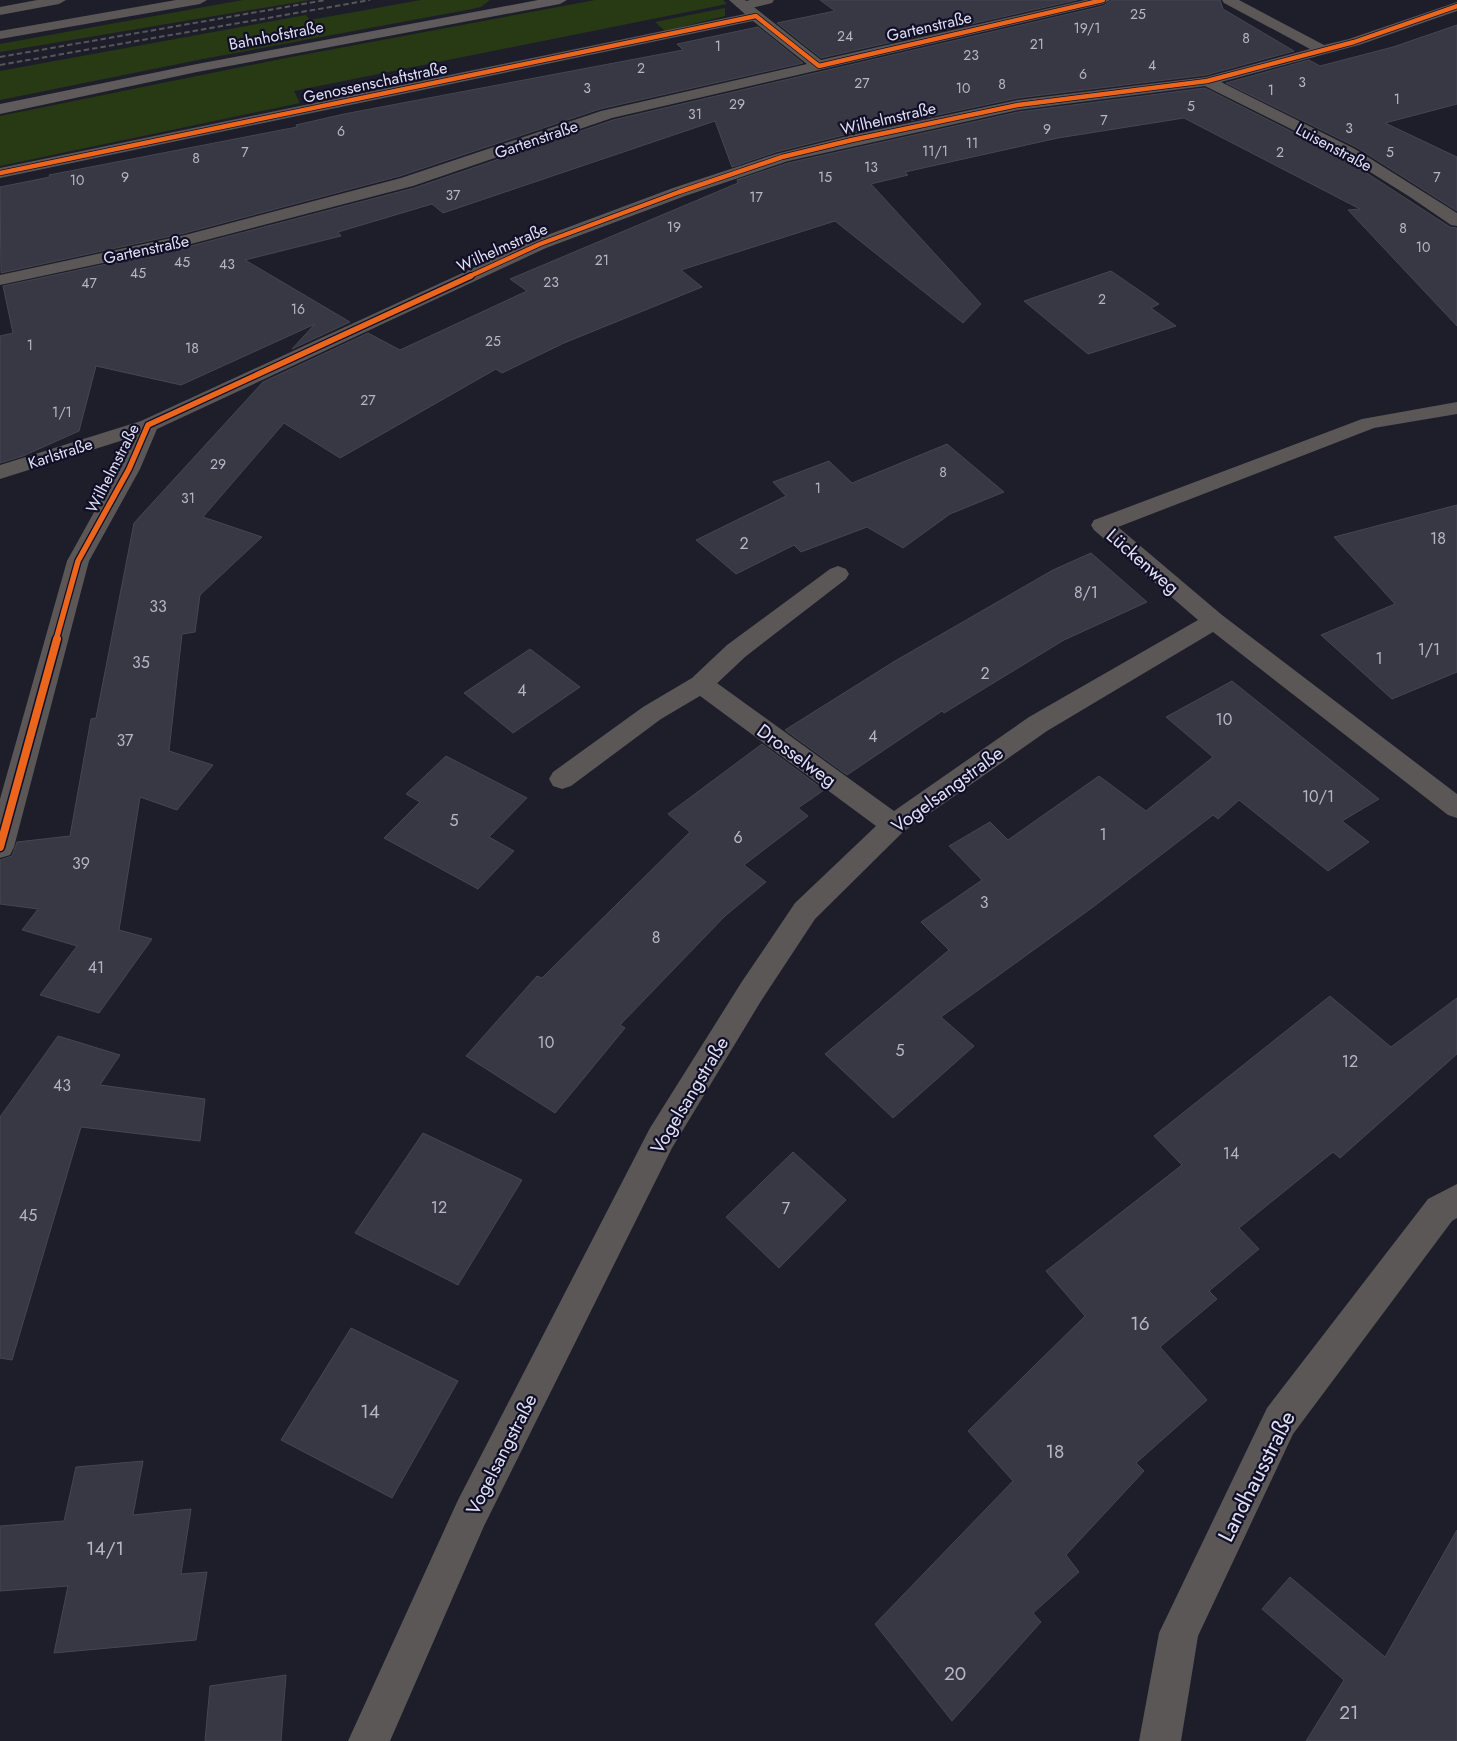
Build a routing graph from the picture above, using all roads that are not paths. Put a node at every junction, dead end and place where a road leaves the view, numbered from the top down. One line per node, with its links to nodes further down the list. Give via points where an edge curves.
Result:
1 (59, 0): 10 (street)
2 (110, 0): 11 (street)
3 (200, 0): 11 (street)
4 (560, 0): 17 (main road, Bahnhofstraße, via 197,68)
5 (767, 0): 8 (street)
6 (1103, 0): 15 (street, Gartenstraße)
7 (1230, 0): 14 (street)
8 (739, 3): 12 (street)
9 (1457, 6): 14 (street, Wilhelmstraße)
10 (0, 11)
11 (116, 15): 13 (street)
12 (756, 16): 15 (street); 18 (street, Genossenschaftstraße)
13 (0, 35)
14 (1322, 50): 16 (street, Wilhelmstraße)
15 (819, 66): 20 (street, Gartenstraße, via 607,114 407,182 187,240)
16 (1207, 81): 19 (street, Luisenstraße, via 1349,152); 22 (street, Wilhelmstraße, via 1018,106 782,157 540,244)
17 (0, 109)
18 (0, 173)
19 (1457, 221)
20 (0, 280)
21 (1457, 408): 25 (street, Lückenweg, via 1370,423 1102,525)
22 (148, 425): 23 (street, Karlstraße); 30 (street, Wilhelmstraße, via 129,469 78,561)
23 (0, 472)
24 (838, 574): 26 (street, via 736,651)
25 (1214, 621): 28 (street, Lückenweg); 29 (street, Vogelsangstraße, via 1038,724)
26 (701, 684): 27 (street, via 652,713); 29 (street, Drosselweg)
27 (562, 779)
28 (1457, 808)
29 (894, 825): 32 (street, Vogelsangstraße, via 805,911 661,1138 471,1513)
30 (0, 847)
31 (1457, 1199): 33 (street, Landhausstraße, via 1440,1210 1280,1421 1179,1633)
32 (369, 1741)
33 (1160, 1741)

